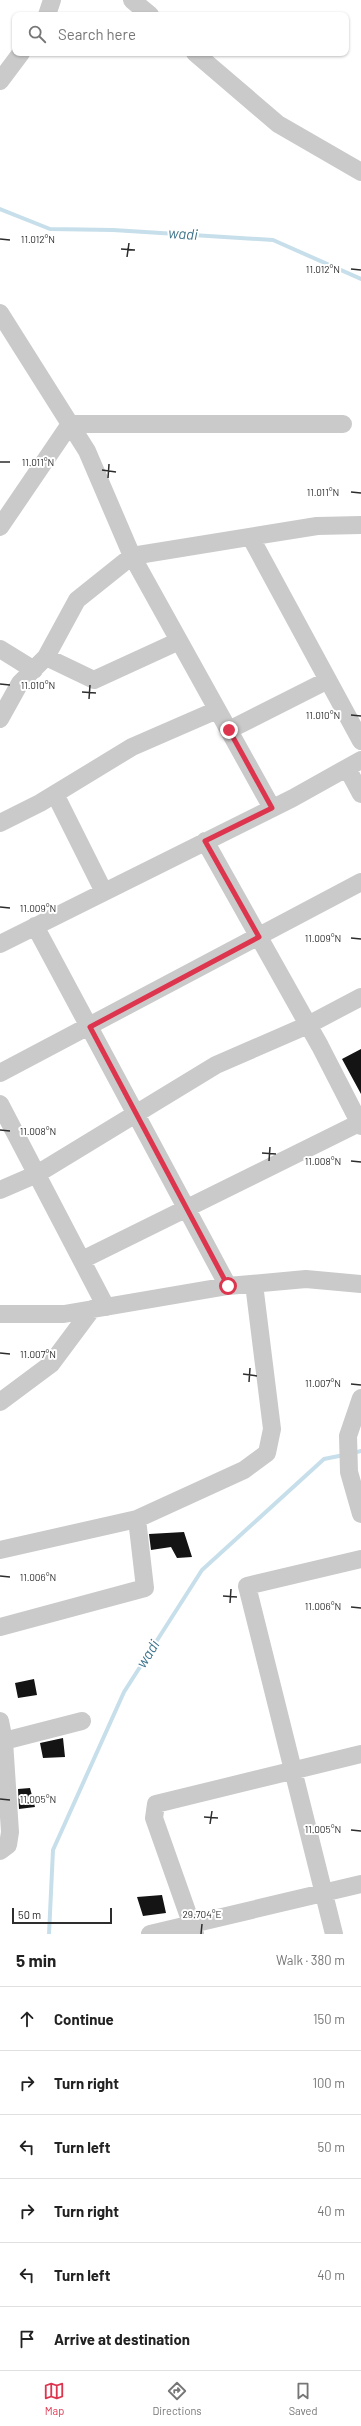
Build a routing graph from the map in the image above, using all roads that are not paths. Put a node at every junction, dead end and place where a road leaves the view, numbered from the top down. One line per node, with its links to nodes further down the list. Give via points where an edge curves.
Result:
1 (52, 0): 3 (street)
2 (132, 0): 4 (street)
3 (48, 12)
4 (146, 12)
5 (19, 56): 7 (street)
6 (198, 56): 8 (street, via 278,124)
7 (0, 81)
8 (359, 167)
9 (1, 318): 10 (street)
10 (70, 424): 11 (street); 13 (street); 15 (street, via 87,451)
11 (343, 424)
12 (361, 525): 14 (street, via 317,526)
13 (0, 527)
14 (251, 538): 15 (street); 19 (street)
15 (132, 556): 16 (street); 18 (street, via 77,600)
16 (179, 641): 18 (street, via 94,680); 20 (street)
17 (0, 649): 18 (street)
18 (40, 663): 21 (street, via 20,683)
19 (328, 680): 22 (street); 23 (street)
20 (217, 710): 22 (street); 25 (street, via 132,747)
21 (0, 718)
22 (229, 730): 27 (street)
23 (361, 741)
24 (354, 764): 26 (street); 27 (street)
25 (55, 794): 28 (street); 31 (street)
26 (361, 794)
27 (272, 808): 29 (street)
28 (0, 823)
29 (205, 841): 31 (street); 33 (street)
30 (361, 882): 33 (street)
31 (104, 892): 32 (street)
32 (35, 926): 34 (street); 37 (street)
33 (259, 937): 36 (street); 37 (street)
34 (0, 944)
35 (361, 997): 36 (street)
36 (308, 1025): 40 (street, via 216,1065); 41 (street)
37 (90, 1027): 38 (street); 40 (street)
38 (0, 1073)
39 (0, 1104): 42 (street)
40 (136, 1115): 42 (street); 44 (street)
41 (360, 1124): 44 (street)
42 (37, 1174): 43 (street); 45 (street)
43 (0, 1190)
44 (187, 1209): 45 (street); 48 (street)
45 (82, 1260): 49 (street)
46 (254, 1284): 47 (street, via 306,1279); 48 (street); 54 (street, via 272,1428 266,1453 244,1470)
47 (361, 1284)
48 (228, 1286): 49 (street)
49 (99, 1308): 50 (street, via 64,1314); 52 (street, via 50,1364)
50 (0, 1314)
51 (361, 1398): 53 (street, via 348,1436 349,1472)
52 (0, 1402)
53 (361, 1514)
54 (137, 1519): 55 (street); 57 (street, via 145,1588)
55 (0, 1550)
56 (361, 1559): 62 (street, via 248,1586)
57 (0, 1627)
58 (0, 1721): 60 (street)
59 (82, 1721): 60 (street)
60 (2, 1742): 63 (street, via 10,1832 8,1845)
61 (361, 1754): 62 (street)
62 (293, 1770): 65 (street); 66 (street, via 156,1804 154,1818)
63 (0, 1851)
64 (361, 1884): 65 (street)
65 (324, 1892): 66 (street); 68 (street)
66 (194, 1929): 67 (street)
67 (150, 1934)
68 (334, 1934)

